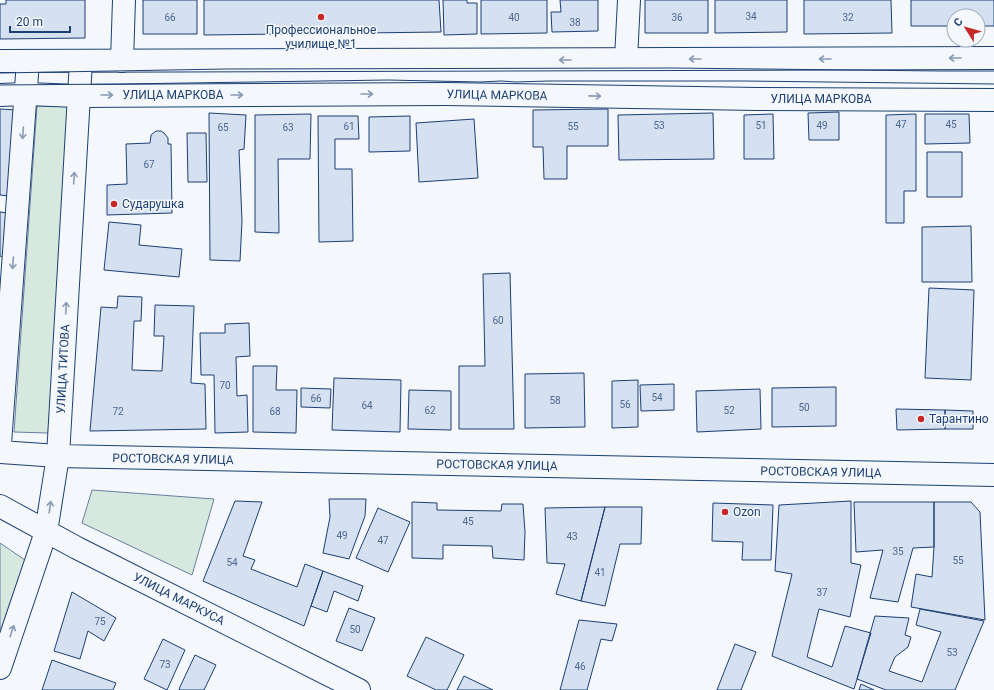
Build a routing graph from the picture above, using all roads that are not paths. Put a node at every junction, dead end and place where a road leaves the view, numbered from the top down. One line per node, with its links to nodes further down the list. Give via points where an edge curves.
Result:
1 (124, 0): 8 (street)
2 (629, 0): 4 (street)
3 (994, 58): 4 (street, one-way to 4)
4 (626, 59): 8 (street, one-way to 8)
5 (0, 61): 6 (street)
6 (28, 61): 7 (street); 9 (street)
7 (81, 61): 8 (street); 11 (street, УЛИЦА ТИТОВА)
8 (122, 61)
9 (26, 94): 10 (street, УЛИЦА МАРКОВА); 11 (street, УЛИЦА МАРКОВА); 13 (street, one-way to 13)
10 (0, 95)
11 (79, 96): 12 (street, УЛИЦА МАРКОВА, one-way to 12, via 445,94); 15 (street, УЛИЦА ТИТОВА, one-way to 11)
12 (994, 100)
13 (0, 444)
14 (0, 452): 15 (street, РОСТОВСКАЯ УЛИЦА)
15 (58, 456): 16 (street, РОСТОВСКАЯ УЛИЦА); 18 (street, УЛИЦА ТИТОВА, one-way to 15)
16 (994, 475)
17 (0, 506): 18 (street, УЛИЦА МАРКУСА)
18 (46, 532): 19 (street, УЛИЦА ТИТОВА, one-way to 18); 20 (street, УЛИЦА МАРКУСА)
19 (0, 668)
20 (359, 690)

